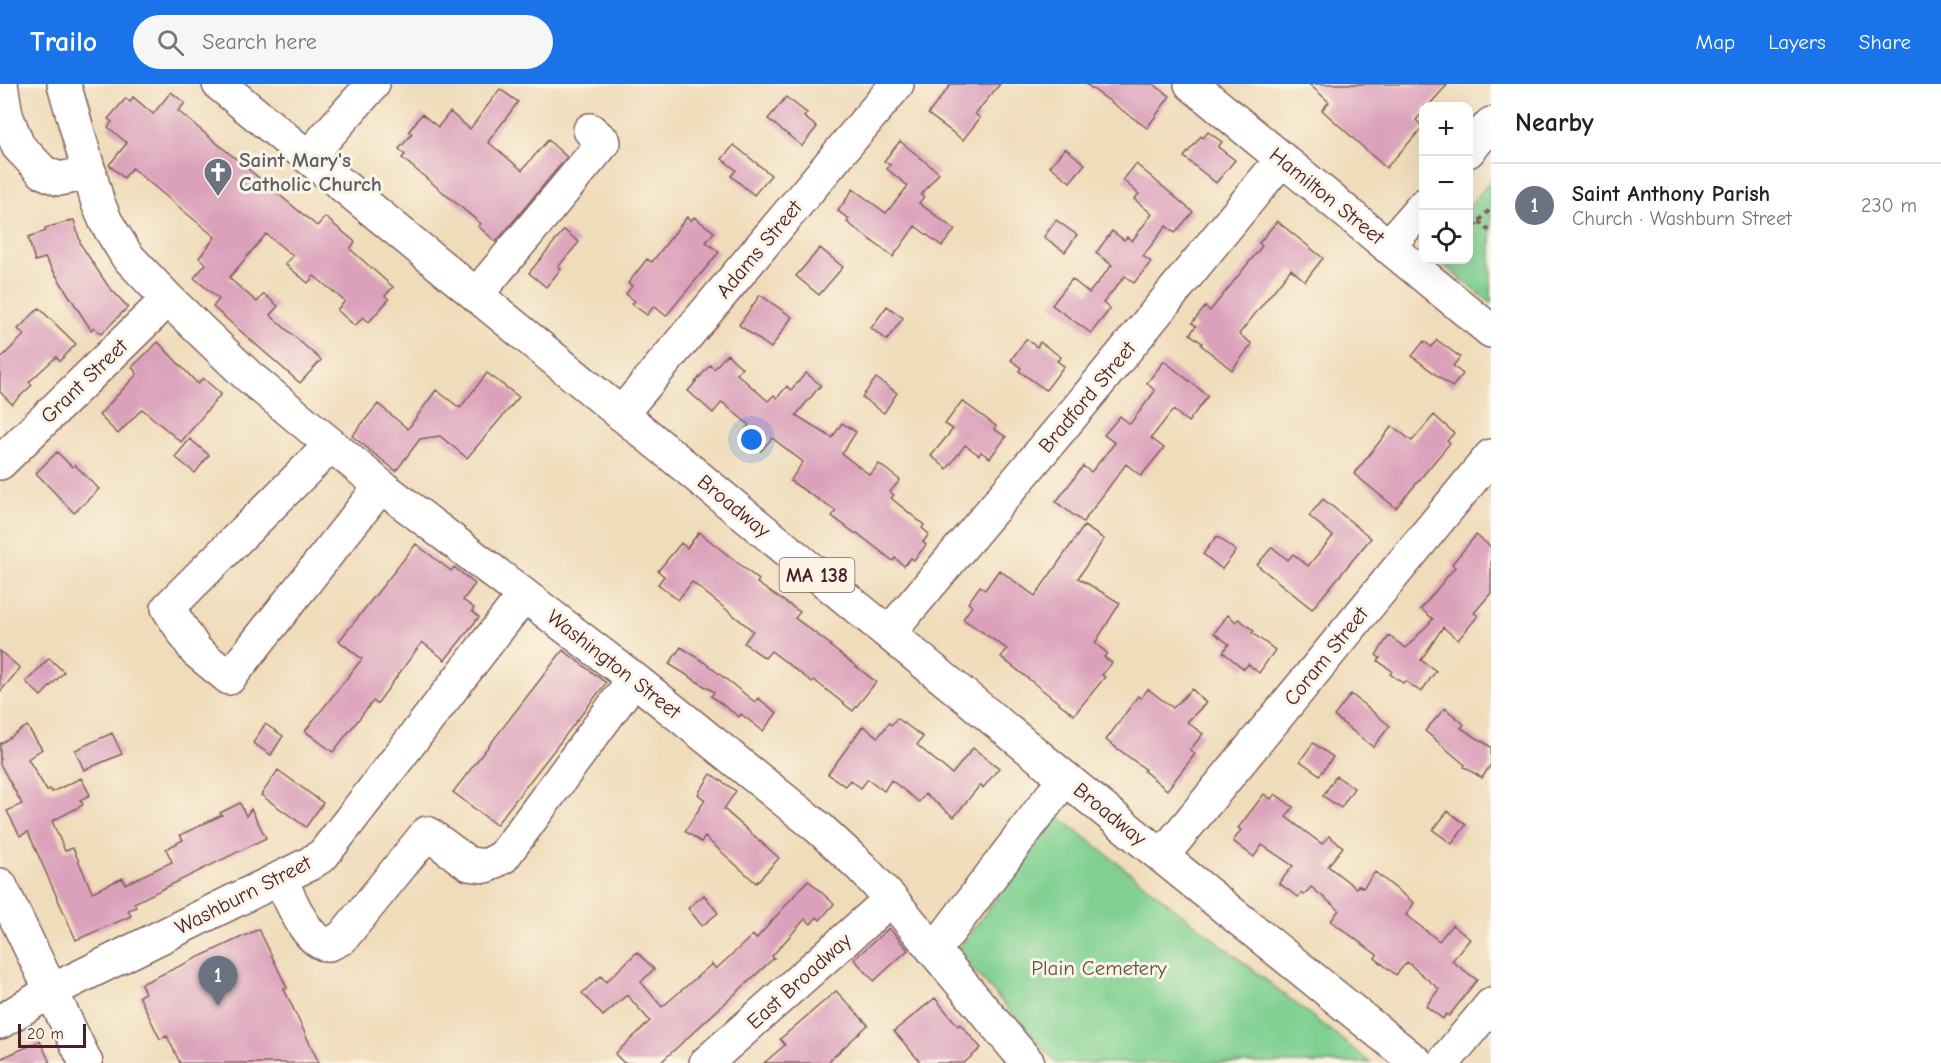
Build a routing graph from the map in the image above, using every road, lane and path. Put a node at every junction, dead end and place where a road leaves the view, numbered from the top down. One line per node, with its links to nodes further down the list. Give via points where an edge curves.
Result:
1 (2, 84): 12 (street, via 6,115 18,146 43,172 59,179)
2 (64, 84): 12 (street, Washington Street)
3 (219, 84): 10 (street, Broadway / MA 138)
4 (373, 84): 10 (street)
5 (897, 84): 22 (street, Adams Street)
6 (1191, 84): 11 (street, Hamilton Street)
7 (1491, 124): 9 (street)
8 (590, 130): 19 (street, via 604,142)
9 (1473, 145)
10 (308, 157): 19 (street, Broadway / MA 138)
11 (1282, 159): 18 (street, Hamilton Street); 28 (street, Bradford Street)
12 (90, 173): 20 (street, Washington Street, via 116,241)
13 (1491, 208): 15 (path)
14 (1420, 210): 18 (street)
15 (1479, 222): 16 (path); 17 (path)
16 (1473, 229)
17 (1491, 232)
18 (1388, 247): 21 (street, Hamilton Street)
19 (476, 295): 22 (street, Broadway / MA 138)
20 (168, 299): 23 (street, Washington Street, via 247,375); 25 (street, Grant Street)
21 (1491, 331)
22 (621, 414): 28 (street, Broadway / MA 138)
23 (331, 445): 26 (street, Washington Street); 26 (street, via 168,608 196,651 229,678)
24 (1491, 456): 31 (street, Coram Street)
25 (0, 463)
26 (381, 486): 27 (street, Washington Street)
27 (524, 595): 29 (street, Washington Street); 32 (street, Washburn Street, via 328,849)
28 (889, 633): 30 (street, Broadway / MA 138)
29 (634, 679): 32 (street, via 503,857 486,866 469,864 427,833 342,938 329,944 318,942 309,933); 34 (street, Washington Street, via 842,848)
30 (1065, 778): 31 (street, Broadway / MA 138); 35 (street)
31 (1162, 856): 42 (street, Broadway / MA 138)
32 (280, 878): 36 (street, Washburn Street)
33 (0, 885): 36 (street)
34 (891, 899): 35 (street, Washington Street); 40 (street, East Broadway)
35 (934, 951): 41 (street, Washington Street)
36 (51, 991): 38 (street, Washburn Street); 39 (street)
37 (1491, 1005): 43 (street)
38 (0, 1022)
39 (86, 1063)
40 (706, 1063)
41 (1027, 1063)
42 (1417, 1063)
43 (1443, 1063)

